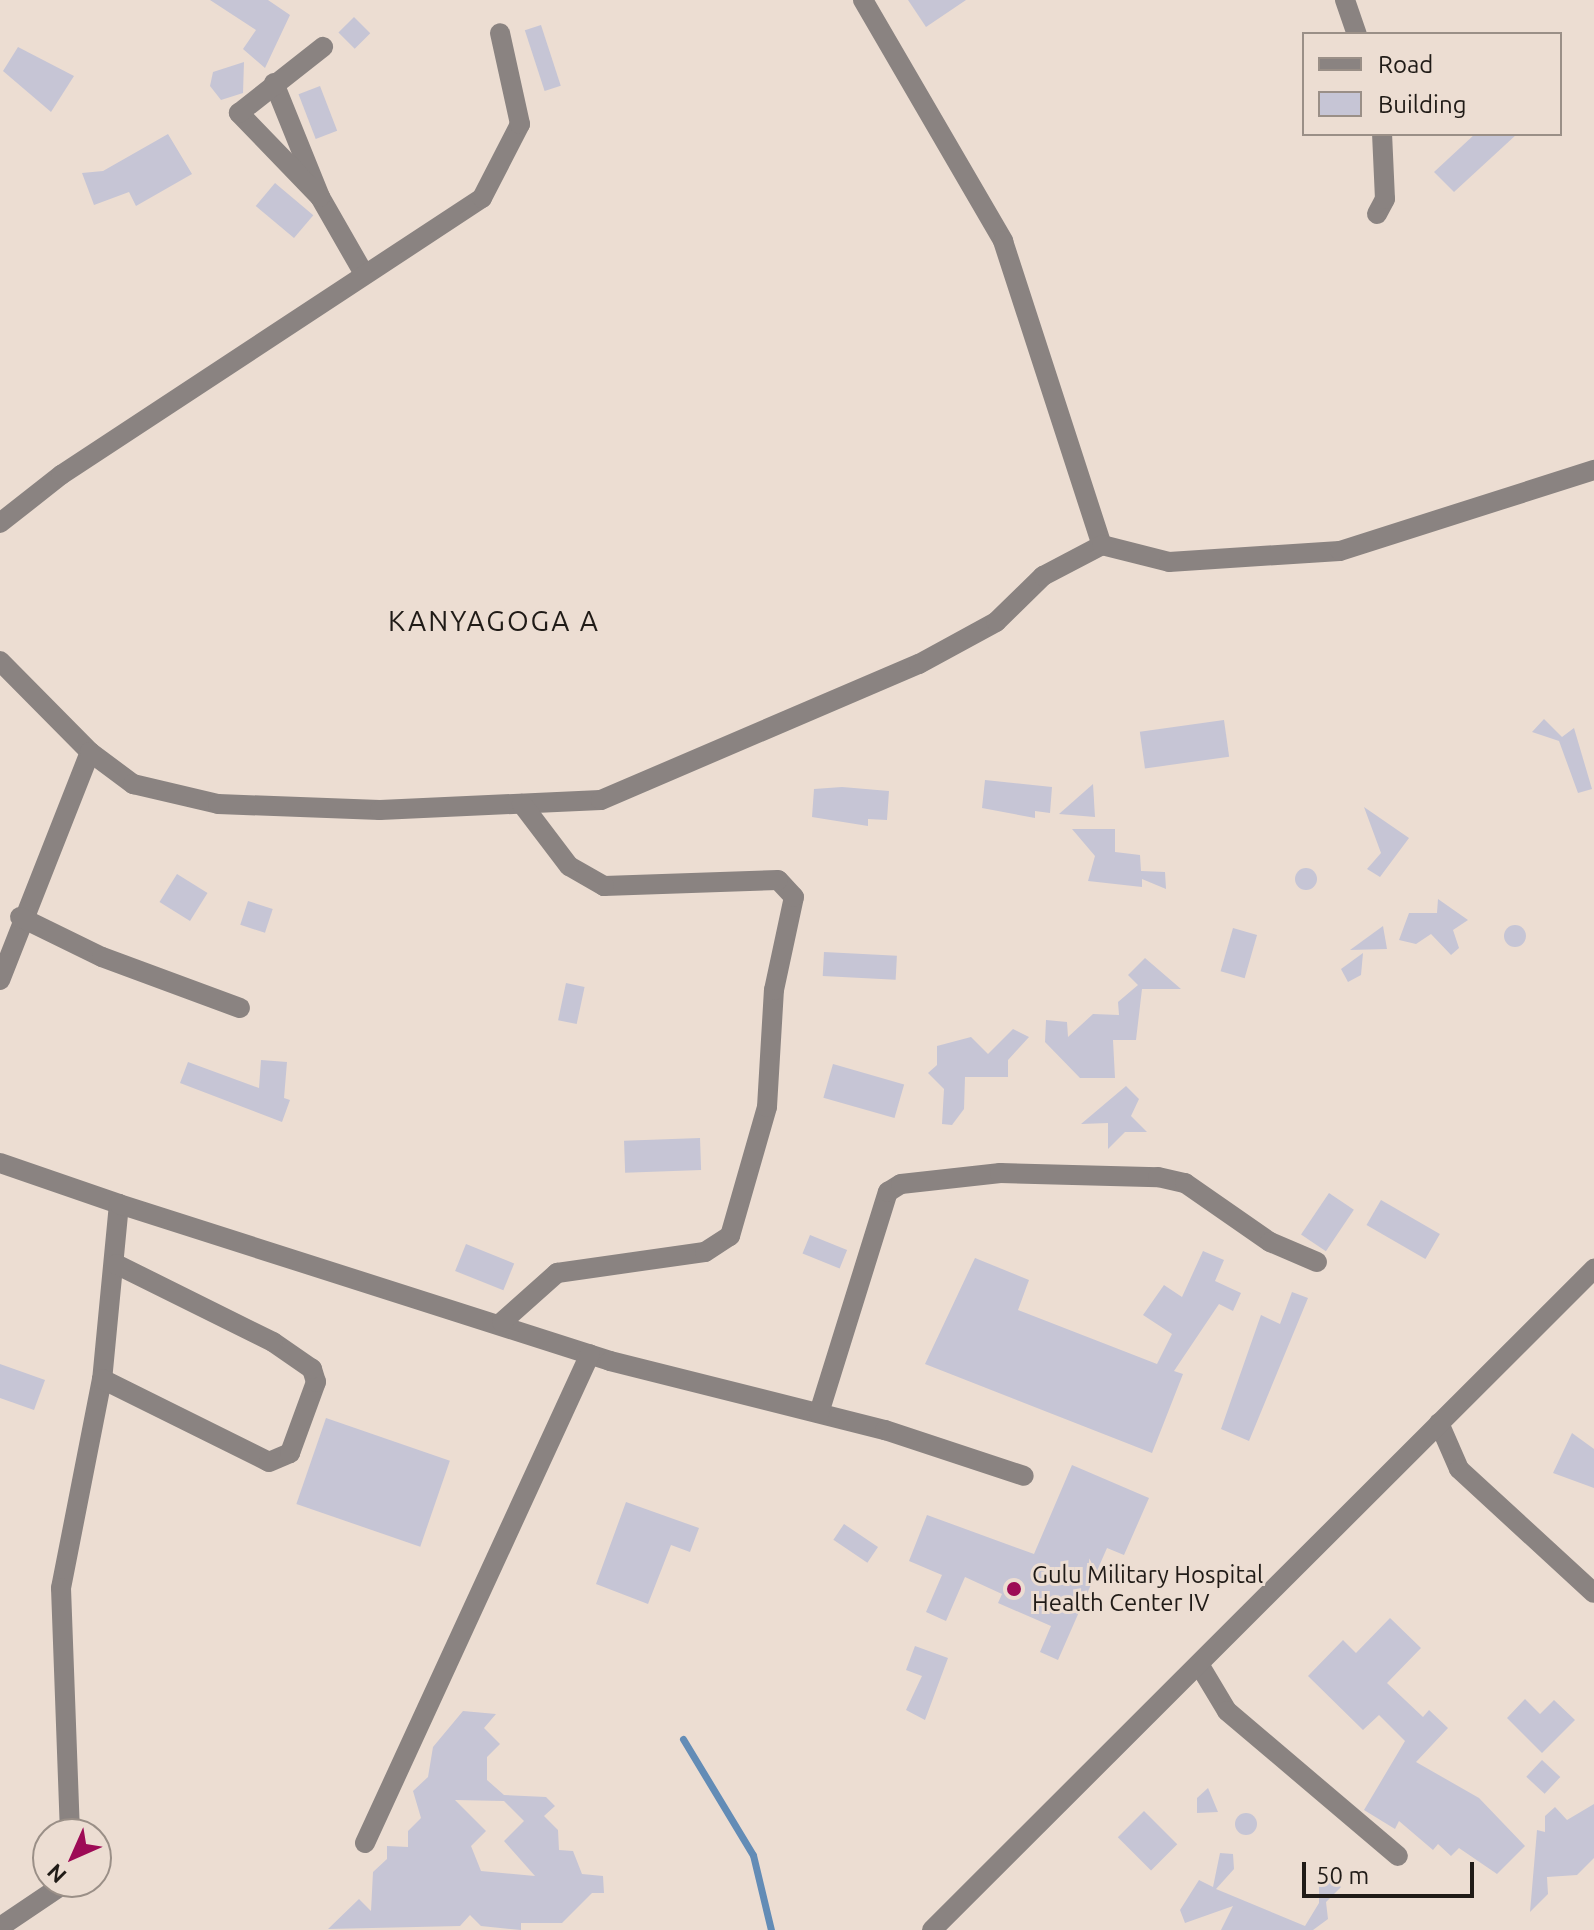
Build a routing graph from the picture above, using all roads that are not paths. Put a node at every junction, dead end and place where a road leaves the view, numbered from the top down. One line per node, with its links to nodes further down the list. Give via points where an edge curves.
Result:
1 (863, 0): 13 (street, via 1003,241)
2 (1345, 0): 3 (street)
3 (1356, 32)
4 (500, 33): 10 (street, via 520,124 510,151 482,198)
5 (323, 47): 6 (street)
6 (274, 83): 8 (street); 8 (street, via 245,104 241,122)
7 (1382, 136): 9 (street, via 1385,199)
8 (320, 197): 10 (street)
9 (1377, 214)
10 (363, 272): 12 (street)
11 (1594, 470): 13 (street, via 1340,551 1169,562)
12 (0, 523)
13 (1102, 545): 16 (street, via 1043,576 996,622 735,748 601,800)
14 (0, 661): 15 (street)
15 (90, 752): 16 (street, via 133,784 218,804 380,810); 17 (street)
16 (522, 804): 25 (street, via 569,866 604,886 778,880 794,897 774,990 767,1107 730,1236 705,1252 557,1273)
17 (20, 917): 18 (street); 19 (street, via 102,957)
18 (0, 980)
19 (240, 1008)
20 (0, 1163): 21 (street)
21 (119, 1204): 23 (street); 25 (street)
22 (1317, 1262): 28 (street, via 1270,1242 1185,1183 1158,1177 1000,1173 901,1184 888,1192)
23 (116, 1264): 27 (street); 27 (street, via 273,1342 312,1369 316,1382 290,1453 269,1462)
24 (1594, 1269): 29 (street)
25 (502, 1322): 26 (street)
26 (590, 1354): 28 (street); 34 (street)
27 (102, 1379): 33 (street, via 61,1588)
28 (819, 1413): 30 (street)
29 (1439, 1423): 31 (street, via 1459,1469); 32 (street)
30 (1024, 1476)
31 (1594, 1593)
32 (1200, 1666): 35 (street, via 1227,1711); 38 (street)
33 (69, 1818)
34 (365, 1843)
35 (1398, 1856)
36 (43, 1898): 37 (street)
37 (0, 1927)
38 (932, 1930)

